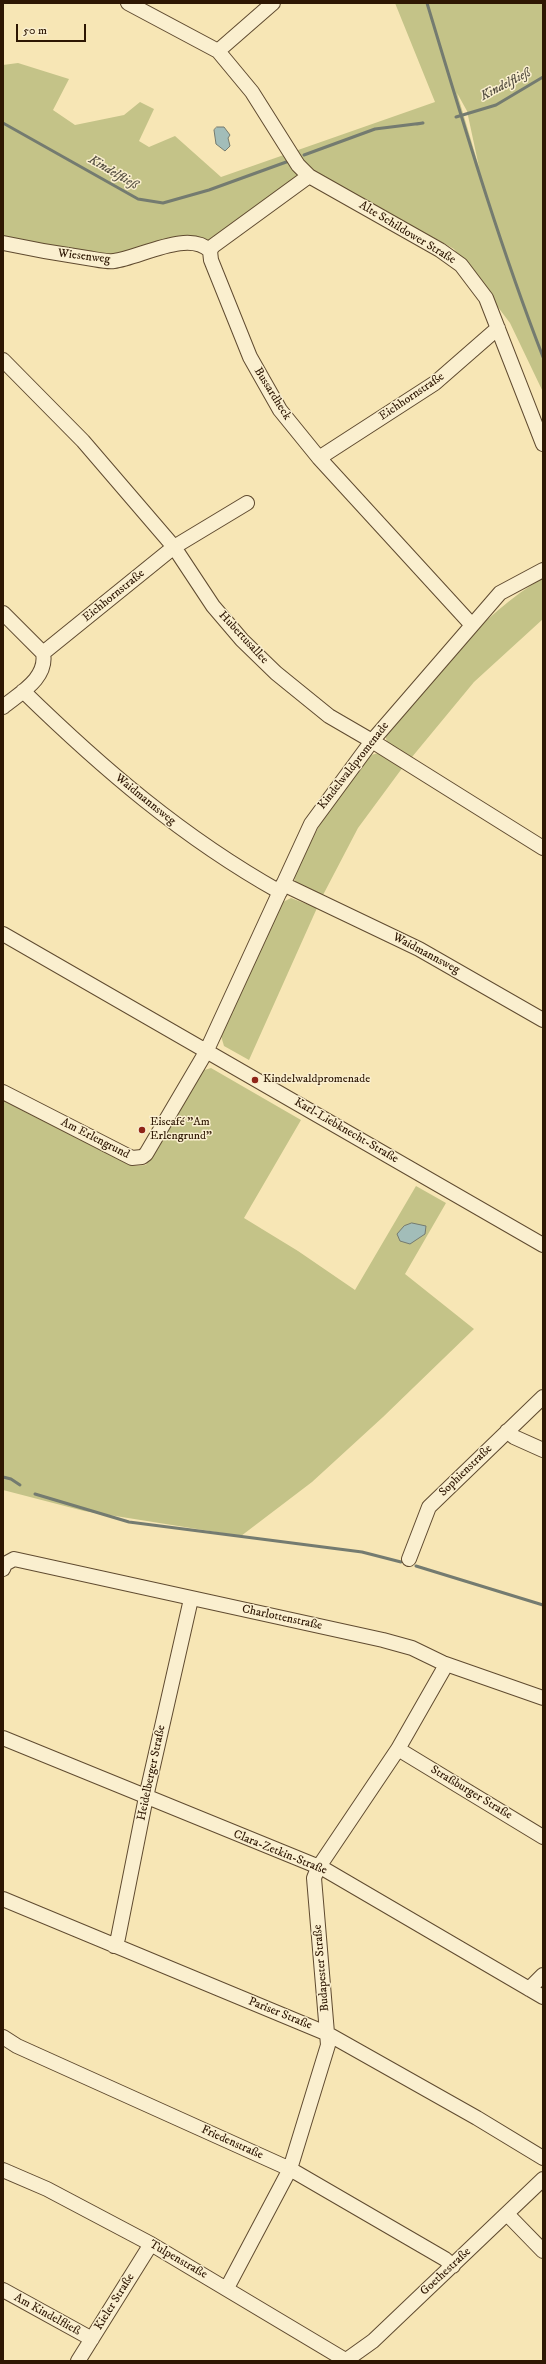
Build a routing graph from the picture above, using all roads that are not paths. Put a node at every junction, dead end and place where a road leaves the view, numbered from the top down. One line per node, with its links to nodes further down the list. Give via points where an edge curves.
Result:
1 (128, 3): 3 (street)
2 (273, 3): 3 (street)
3 (218, 51): 4 (street, Alte Schildower Straße, via 252,92 293,158)
4 (309, 176): 6 (street, via 219,241); 7 (street, Alte Schildower Straße, via 453,257 486,298)
5 (3, 243): 6 (street, Wiesenweg, via 42,252 114,261 181,244 199,245)
6 (210, 251): 10 (street, Bussardheck, via 233,318 260,376 280,410)
7 (498, 328): 9 (street, Alte Schildower Straße); 10 (street, Eichhornstraße, via 435,383)
8 (3, 360): 12 (street, Hubertusallee, via 83,441)
9 (543, 444)
10 (319, 458): 15 (street, Bussardheck)
11 (248, 503): 12 (street, Eichhornstraße)
12 (174, 547): 16 (street, Eichhornstraße); 19 (street, Hubertusallee, via 214,606 242,640 276,674 329,716)
13 (543, 570): 15 (street, Kindelwaldpromenade, via 500,593)
14 (3, 613): 16 (street)
15 (471, 624): 19 (street, Kindelwaldpromenade)
16 (43, 653): 17 (street, via 45,662 41,674)
17 (23, 691): 18 (street); 21 (street, Waidmannsweg, via 83,749 161,815 236,867)
18 (3, 707)
19 (372, 741): 20 (street, Hubertusallee); 21 (street, Kindelwaldpromenade, via 311,824)
20 (543, 848)
21 (281, 888): 23 (street, Waidmannsweg, via 419,949); 24 (street, Kindelwaldpromenade)
22 (3, 934): 24 (street, Karl-Liebknecht-Straße)
23 (543, 1020)
24 (206, 1052): 25 (street, Am Erlengrund, via 146,1154 137,1159); 26 (street, Karl-Liebknecht-Straße)
25 (3, 1092)
26 (543, 1245)
27 (543, 1397): 28 (street, Sophienstraße)
28 (507, 1431): 29 (street, via 514,1437); 30 (street, Sophienstraße, via 429,1507)
29 (543, 1450)
30 (409, 1559)
31 (3, 1570): 32 (street, Charlottenstraße, via 6,1564 14,1559)
32 (191, 1599): 33 (street, Charlottenstraße, via 383,1640 412,1648); 37 (street, Heidelberger Straße)
33 (446, 1664): 34 (street, Charlottenstraße); 36 (street, Budapester Straße)
34 (543, 1698)
35 (3, 1738): 37 (street, Clara-Zetkin-Straße)
36 (398, 1749): 38 (street, Straßburger Straße); 39 (street, Budapester Straße)
37 (146, 1797): 39 (street, Clara-Zetkin-Straße); 41 (street, Heidelberger Straße, via 118,1938)
38 (543, 1837)
39 (318, 1868): 43 (street, Clara-Zetkin-Straße, via 324,1869); 45 (street, Budapester Straße, via 314,1878)
40 (3, 1899): 41 (street, Pariser Straße)
41 (114, 1946): 45 (street, Pariser Straße)
42 (543, 1975): 43 (street)
43 (529, 1989): 44 (street, Clara-Zetkin-Straße)
44 (543, 1997)
45 (328, 2034): 47 (street, Pariser Straße); 48 (street, Budapester Straße, via 328,2045)
46 (3, 2037): 48 (street, Friedenstraße)
47 (543, 2158)
48 (290, 2169): 54 (street, Friedenstraße, via 445,2258); 55 (street, Budapester Straße)
49 (3, 2170): 52 (street, Tulpenstraße, via 47,2189)
50 (543, 2179): 51 (street, Goethestraße)
51 (507, 2214): 53 (street); 54 (street, Goethestraße)
52 (152, 2244): 55 (street, Tulpenstraße); 57 (street, Kieler Straße)
53 (543, 2251)
54 (453, 2266): 59 (street, Goethestraße, via 373,2341)
55 (227, 2288): 59 (street, Tulpenstraße)
56 (3, 2290): 57 (street, Am Kindelfließ)
57 (92, 2339): 58 (street, Kieler Straße)
58 (78, 2361)
59 (346, 2361)

